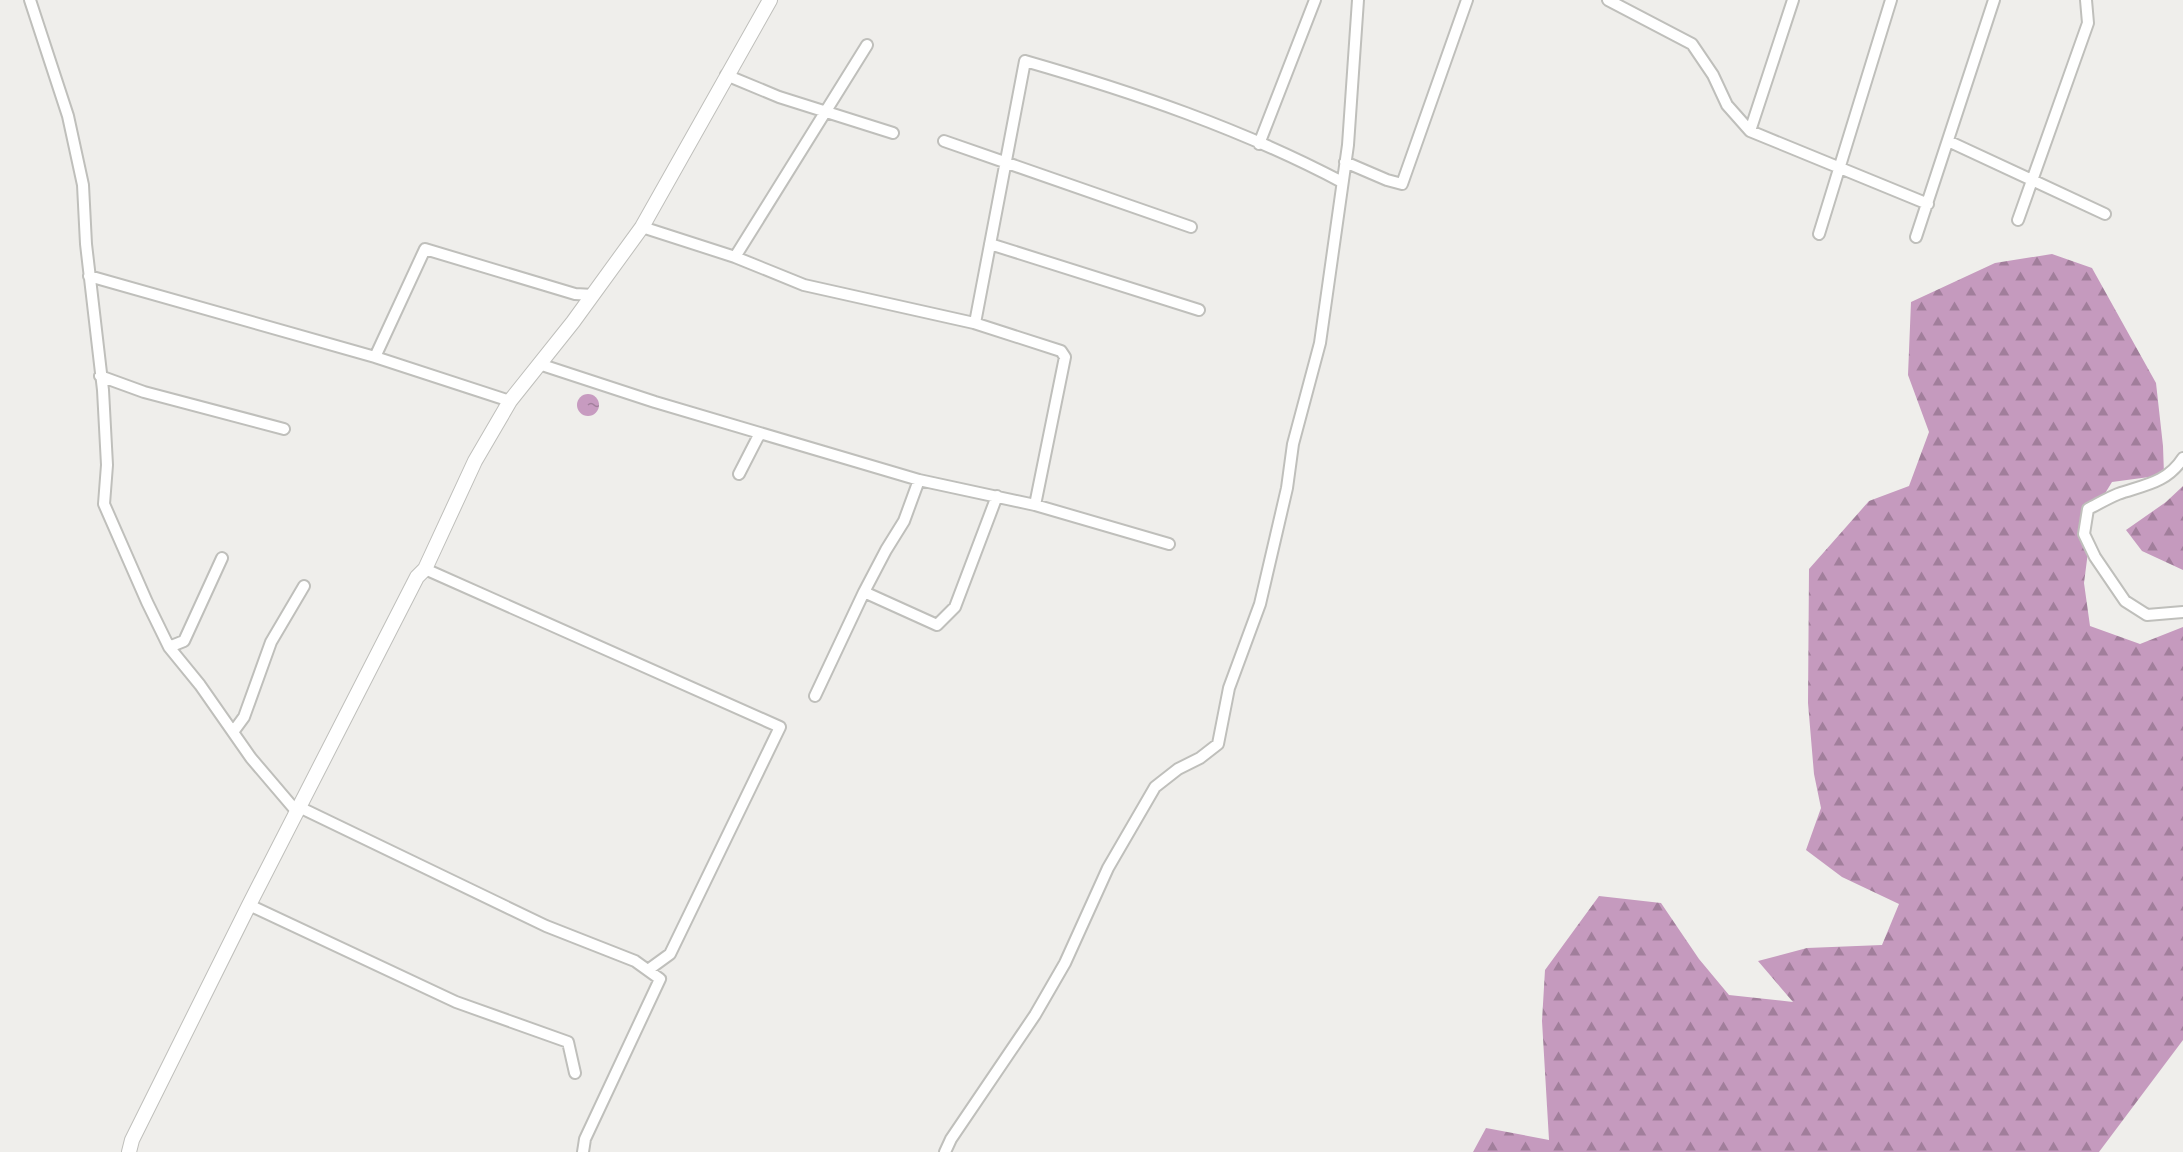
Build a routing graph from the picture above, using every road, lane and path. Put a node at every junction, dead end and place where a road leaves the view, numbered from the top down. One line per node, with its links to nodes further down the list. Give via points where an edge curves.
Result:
1 (30, 0): 33 (street, via 68,116 83,185)
2 (770, 0): 12 (main road)
3 (1315, 0): 18 (street)
4 (1358, 0): 19 (street)
5 (1467, 0): 19 (street, via 1402,184)
6 (1608, 0): 14 (street, via 1692,44 1727,105)
7 (1793, 0): 14 (street)
8 (1891, 0): 21 (street)
9 (1994, 0): 17 (street)
10 (2086, 0): 22 (street, via 2088,23)
11 (867, 45): 13 (street)
12 (726, 75): 13 (street); 27 (main road)
13 (826, 112): 15 (street); 32 (street)
14 (1750, 131): 21 (street)
15 (893, 134)
16 (944, 141): 20 (street)
17 (1948, 141): 22 (street); 24 (street)
18 (1259, 144): 20 (street, via 1189,114 1025,61); 23 (street)
19 (1345, 162): 23 (street)
20 (1005, 163): 28 (street); 31 (street)
21 (1838, 167): 24 (street); 29 (street)
22 (2032, 179): 25 (street); 26 (street)
23 (1342, 182): 63 (street, via 1320,343 1293,444 1287,488 1260,604 1229,688 1218,744 1155,787 1108,868 1057,978)
24 (1928, 204): 30 (street)
25 (2105, 214)
26 (2018, 220)
27 (642, 227): 32 (street); 34 (main road)
28 (1191, 227)
29 (1819, 234)
30 (1916, 237)
31 (990, 244): 35 (street); 36 (street)
32 (735, 257): 36 (street, via 804,285)
33 (89, 276): 37 (street); 39 (street)
34 (593, 295): 37 (street, via 575,294 425,249); 38 (main road)
35 (1199, 310)
36 (975, 323): 47 (street, via 1061,351 1065,357)
37 (375, 357): 40 (street)
38 (539, 364): 40 (main road); 42 (street)
39 (100, 376): 41 (street, via 144,392); 54 (street, via 107,465 104,504)
40 (510, 401): 50 (main road, via 475,461)
41 (284, 429)
42 (760, 433): 44 (street); 45 (street)
43 (2183, 458): 53 (street, via 2176,469 2148,486 2117,494 2088,509 2084,534 2126,601 2147,615)
44 (739, 474)
45 (919, 480): 46 (street); 52 (street, via 904,522)
46 (997, 496): 47 (street); 52 (street, via 955,607 937,625)
47 (1035, 505): 48 (street)
48 (1169, 544)
49 (222, 558): 54 (street, via 184,640)
50 (425, 569): 57 (main road, via 417,577); 59 (street, via 780,727 670,954)
51 (303, 586): 56 (street, via 271,642 244,717)
52 (864, 592): 55 (street)
53 (2183, 612)
54 (169, 647): 56 (street)
55 (815, 696)
56 (233, 732): 57 (street, via 251,758)
57 (298, 809): 58 (main road); 59 (street)
58 (249, 905): 60 (street, via 456,1002 568,1042); 61 (main road)
59 (648, 970): 62 (street, via 660,979 585,1139)
60 (575, 1073)
61 (129, 1152)
62 (583, 1152)
63 (945, 1152)

